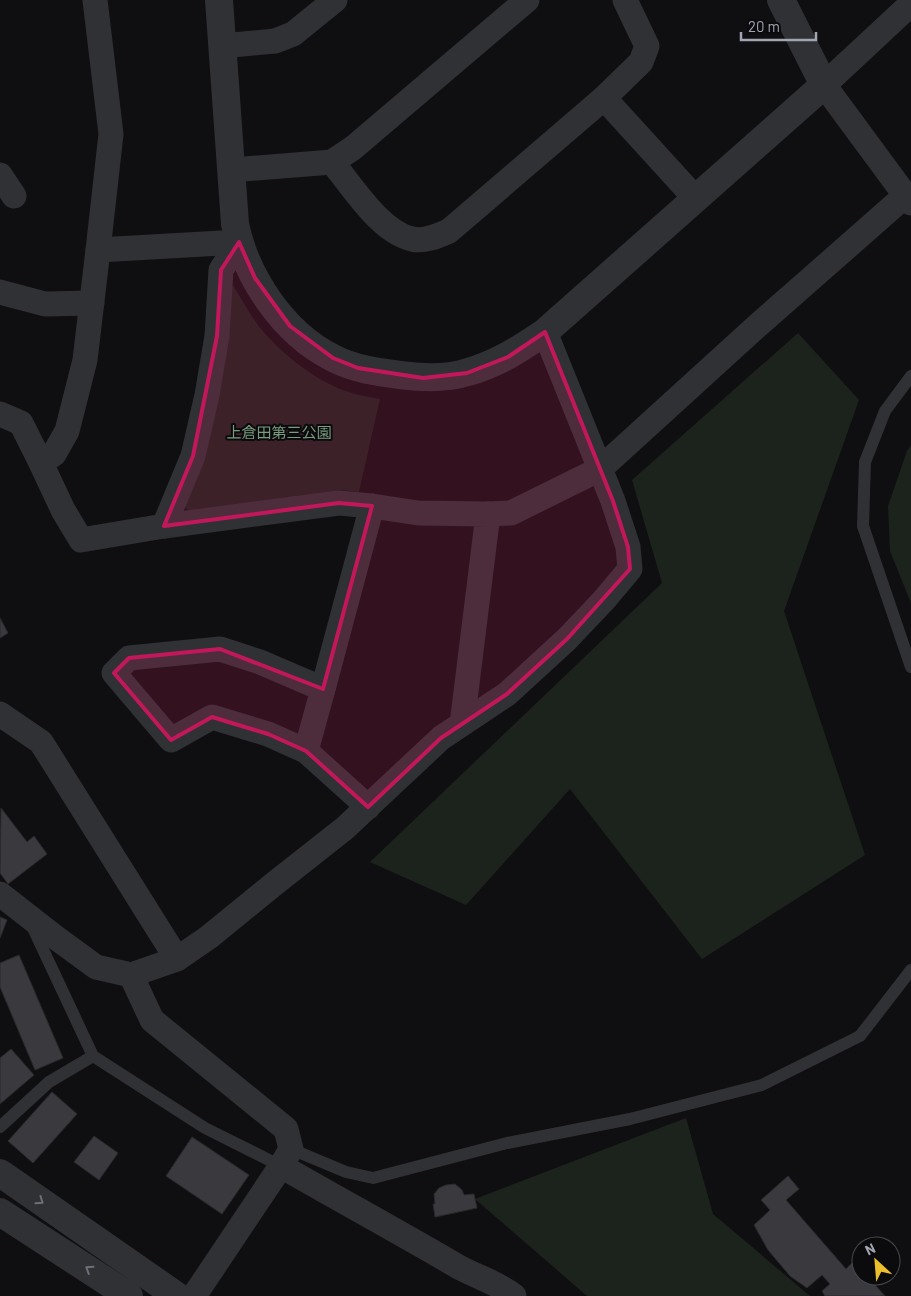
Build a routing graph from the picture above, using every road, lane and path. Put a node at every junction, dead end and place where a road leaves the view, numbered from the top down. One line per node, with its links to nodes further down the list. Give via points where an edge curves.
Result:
1 (95, 0): 18 (street, via 111,134)
2 (219, 0): 8 (street)
3 (335, 0): 8 (street, via 293,34 275,41)
4 (527, 0): 11 (street, via 353,148)
5 (625, 0): 10 (street, via 647,46 641,62)
6 (781, 0): 9 (street)
7 (911, 4): 9 (street)
8 (222, 46): 12 (street)
9 (824, 85): 15 (street); 16 (street)
10 (604, 98): 11 (street, via 467,217 433,238 414,240 380,221); 15 (street)
11 (332, 162): 12 (street)
12 (232, 170): 17 (street)
13 (0, 175): 14 (street)
14 (14, 196)
15 (696, 199): 21 (street)
16 (908, 199): 25 (street, via 756,327)
17 (239, 242): 18 (street); 21 (street, via 255,278 273,307 290,326 333,358 358,368 423,378 467,373 508,357); 28 (street, via 221,270 217,336 207,396 193,456)
18 (98, 250): 20 (street)
19 (0, 292): 20 (street, via 45,304)
20 (92, 303): 24 (street, via 85,360 67,431 54,454)
21 (545, 332): 25 (street)
22 (911, 376): 29 (lane, via 885,411 865,462 863,526)
23 (0, 414): 24 (street, via 21,424)
24 (41, 463): 28 (street, via 81,540)
25 (600, 469): 27 (street, via 511,513); 32 (street, via 628,547 630,569 547,658 507,694)
26 (372, 506): 27 (street, via 418,513); 28 (street, via 338,503); 30 (street)
27 (488, 514): 32 (street)
28 (164, 526)
29 (911, 667)
30 (323, 690): 33 (street); 33 (street, via 260,662 220,649 130,658 114,672 171,740 212,717 268,734)
31 (0, 714): 37 (street, via 41,742)
32 (462, 724): 34 (street, via 441,738)
33 (306, 751): 34 (street)
34 (368, 807): 37 (street)
35 (0, 894): 36 (street)
36 (26, 914): 39 (street, via 96,967); 40 (lane)
37 (178, 959): 39 (street)
38 (911, 970): 42 (lane, via 860,1036 762,1085 630,1119 507,1142 373,1178)
39 (131, 976): 42 (street, via 152,1020 286,1128)
40 (93, 1056): 41 (lane, via 49,1082); 42 (lane, via 204,1128)
41 (0, 1128)
42 (286, 1158): 47 (street); 48 (street, via 380,1224 462,1269 503,1287)
43 (0, 1173): 46 (street, one-way to 46)
44 (0, 1212): 45 (street, one-way to 44)
45 (130, 1296)
46 (177, 1296)
47 (194, 1296)
48 (514, 1296)

